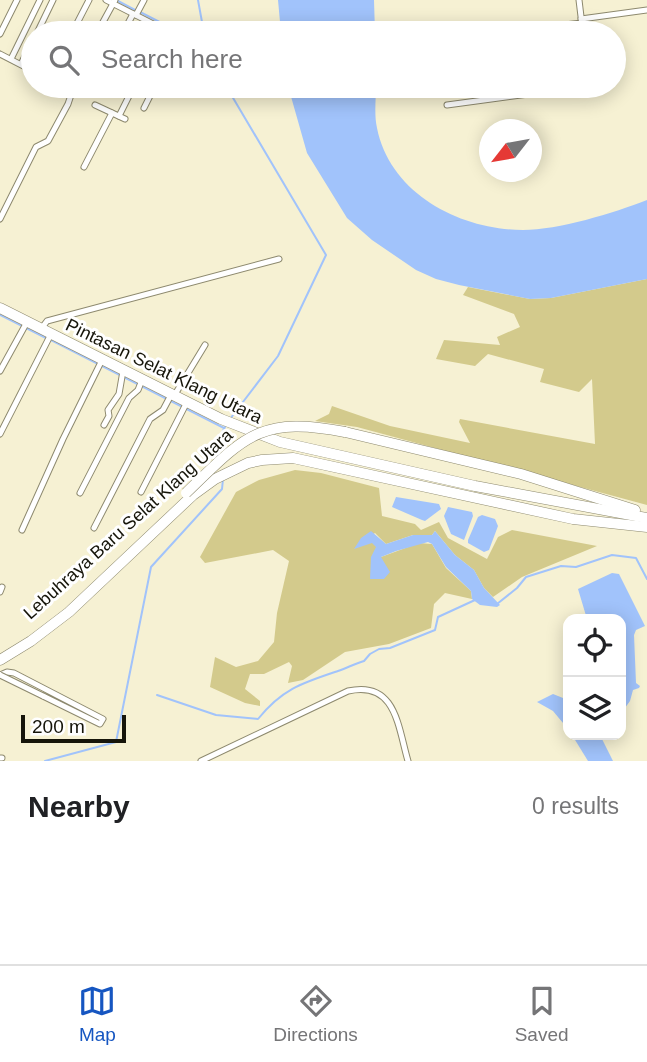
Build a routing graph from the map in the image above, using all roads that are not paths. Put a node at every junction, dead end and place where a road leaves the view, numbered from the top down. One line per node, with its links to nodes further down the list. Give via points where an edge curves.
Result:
1 (17, 0): 18 (street)
2 (40, 0): 11 (street)
3 (53, 0): 12 (street)
4 (89, 0): 13 (street)
5 (106, 0): 8 (street)
6 (144, 0): 10 (street)
7 (579, 0): 17 (street)
8 (114, 2): 10 (street); 14 (street)
9 (647, 10): 17 (street)
10 (135, 15): 15 (street); 16 (street)
11 (30, 21)
12 (43, 21)
13 (78, 21)
14 (104, 21)
15 (131, 21)
16 (145, 21)
17 (582, 21)
18 (0, 34)
19 (21, 39): 21 (street)
20 (0, 54): 21 (street)
21 (11, 59): 22 (street)
22 (21, 64)
23 (70, 98): 32 (street, via 48,141 36,147)
24 (129, 98): 30 (street, via 122,117)
25 (149, 98): 29 (street)
26 (499, 98): 28 (street)
27 (94, 105): 30 (street)
28 (447, 105)
29 (144, 108)
30 (112, 113): 31 (street)
31 (84, 166)
32 (0, 219)
33 (279, 260): 36 (street, via 47,321)
34 (0, 308): 35 (highway, Pintasan Selat Klang Utara)
35 (25, 325): 36 (highway, Pintasan Selat Klang Utara); 39 (street)
36 (47, 335): 38 (highway, Pintasan Selat Klang Utara); 45 (street)
37 (205, 345): 42 (street)
38 (101, 363): 40 (highway, Pintasan Selat Klang Utara); 52 (street)
39 (0, 371)
40 (122, 375): 41 (highway, Pintasan Selat Klang Utara); 44 (street, via 119,394)
41 (140, 384): 42 (highway, Pintasan Selat Klang Utara); 47 (street)
42 (171, 397): 43 (highway, Pintasan Selat Klang Utara); 51 (street, via 150,419)
43 (187, 402): 46 (street); 48 (highway, Pintasan Selat Klang Utara, via 235,425 304,448)
44 (104, 425)
45 (0, 434)
46 (141, 492)
47 (80, 493)
48 (523, 496): 49 (highway, Lebuhraya Baru Selat Klang Utara); 50 (highway, Lebuhraya Baru Selat Klang Utara)
49 (647, 515): 53 (highway, Lebuhraya Baru Selat Klang Utara, bridge, via 521,474 345,432 295,425 267,430 237,446 64,608)
50 (647, 526): 54 (highway, Lebuhraya Baru Selat Klang Utara, via 573,519 293,458 262,460 219,476 193,495 69,612)
51 (94, 528)
52 (22, 530)
53 (0, 653)
54 (0, 660)
55 (0, 675): 55 (street, bridge, via 100,724 103,720 14,673)
56 (201, 761): 57 (street, via 358,689 377,692 387,700)
57 (408, 761)

